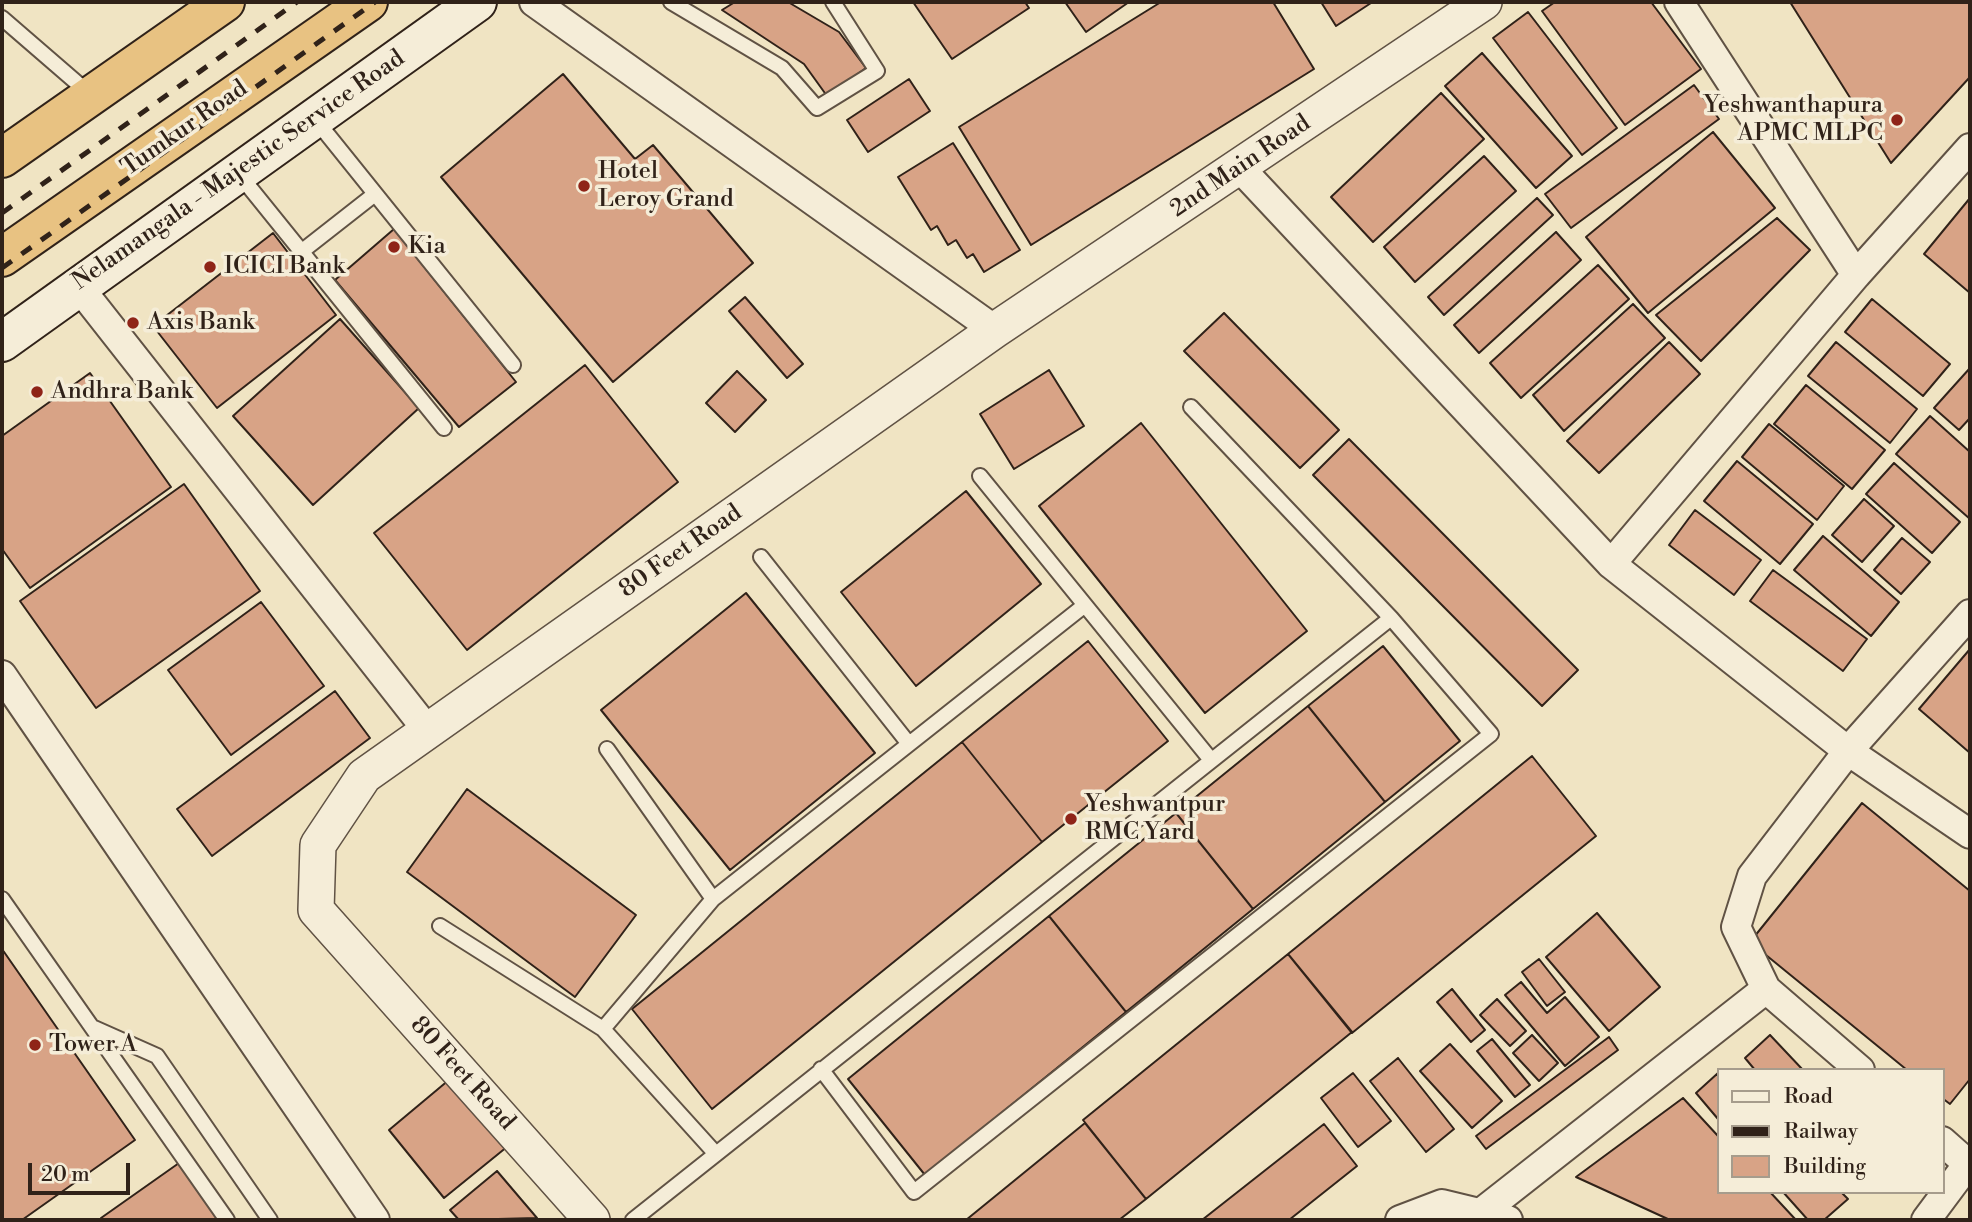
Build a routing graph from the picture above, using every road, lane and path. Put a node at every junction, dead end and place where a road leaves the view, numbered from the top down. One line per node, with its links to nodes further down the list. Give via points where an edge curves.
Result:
1 (225, 2): 10 (highway)
2 (368, 2): 18 (highway, Tumkur Road)
3 (477, 2): 11 (main road, Nelamangala - Majestic Service Road)
4 (534, 2): 21 (street)
5 (671, 2): 6 (lane, via 782,68 817,108 877,71)
6 (833, 2)
7 (1485, 2): 14 (street, 2nd Main Road)
8 (1679, 2): 19 (street)
9 (2, 18): 10 (lane)
10 (91, 95): 13 (highway)
11 (314, 118): 15 (main road, Nelamangala - Majestic Service Road); 16 (lane)
12 (1970, 148): 19 (street)
13 (2, 158)
14 (1240, 168): 21 (street, 2nd Main Road); 28 (street)
15 (237, 172): 17 (lane); 20 (main road, Nelamangala - Majestic Service Road)
16 (375, 194): 17 (lane); 23 (lane)
17 (301, 252): 25 (lane)
18 (2, 257)
19 (1856, 275): 28 (street)
20 (78, 286): 22 (main road, Nelamangala - Majestic Service Road); 33 (street)
21 (995, 330): 33 (street, 80 Feet Road)
22 (2, 342)
23 (513, 365)
24 (1191, 407): 31 (lane)
25 (444, 428)
26 (980, 476): 29 (lane)
27 (761, 557): 34 (lane)
28 (1611, 564): 36 (street)
29 (1084, 605): 34 (lane); 37 (lane)
30 (1970, 614): 36 (street)
31 (1391, 618): 37 (lane); 46 (lane, via 1491,734 914,1192)
32 (2, 675): 53 (street)
33 (428, 731): 54 (street, 80 Feet Road, via 364,776 318,845 316,910)
34 (909, 744): 40 (lane)
35 (607, 749): 40 (lane)
36 (1848, 751): 38 (street); 42 (street, via 1752,876 1736,928)
37 (1211, 761): 46 (lane)
38 (1970, 834)
39 (2, 898): 43 (lane)
40 (713, 899): 44 (lane)
41 (440, 926): 44 (lane)
42 (1766, 989): 45 (street); 50 (street)
43 (92, 1028): 51 (lane); 52 (lane, via 156,1056)
44 (603, 1029): 48 (lane)
45 (1858, 1068)
46 (821, 1069): 48 (lane)
47 (1944, 1143): 49 (street)
48 (716, 1154): 55 (lane)
49 (1969, 1162): 57 (street)
50 (1495, 1216): 56 (street, via 1441,1204)
51 (228, 1220)
52 (270, 1220)
53 (375, 1220)
54 (592, 1220)
55 (633, 1220)
56 (1400, 1220)
57 (1926, 1220)

